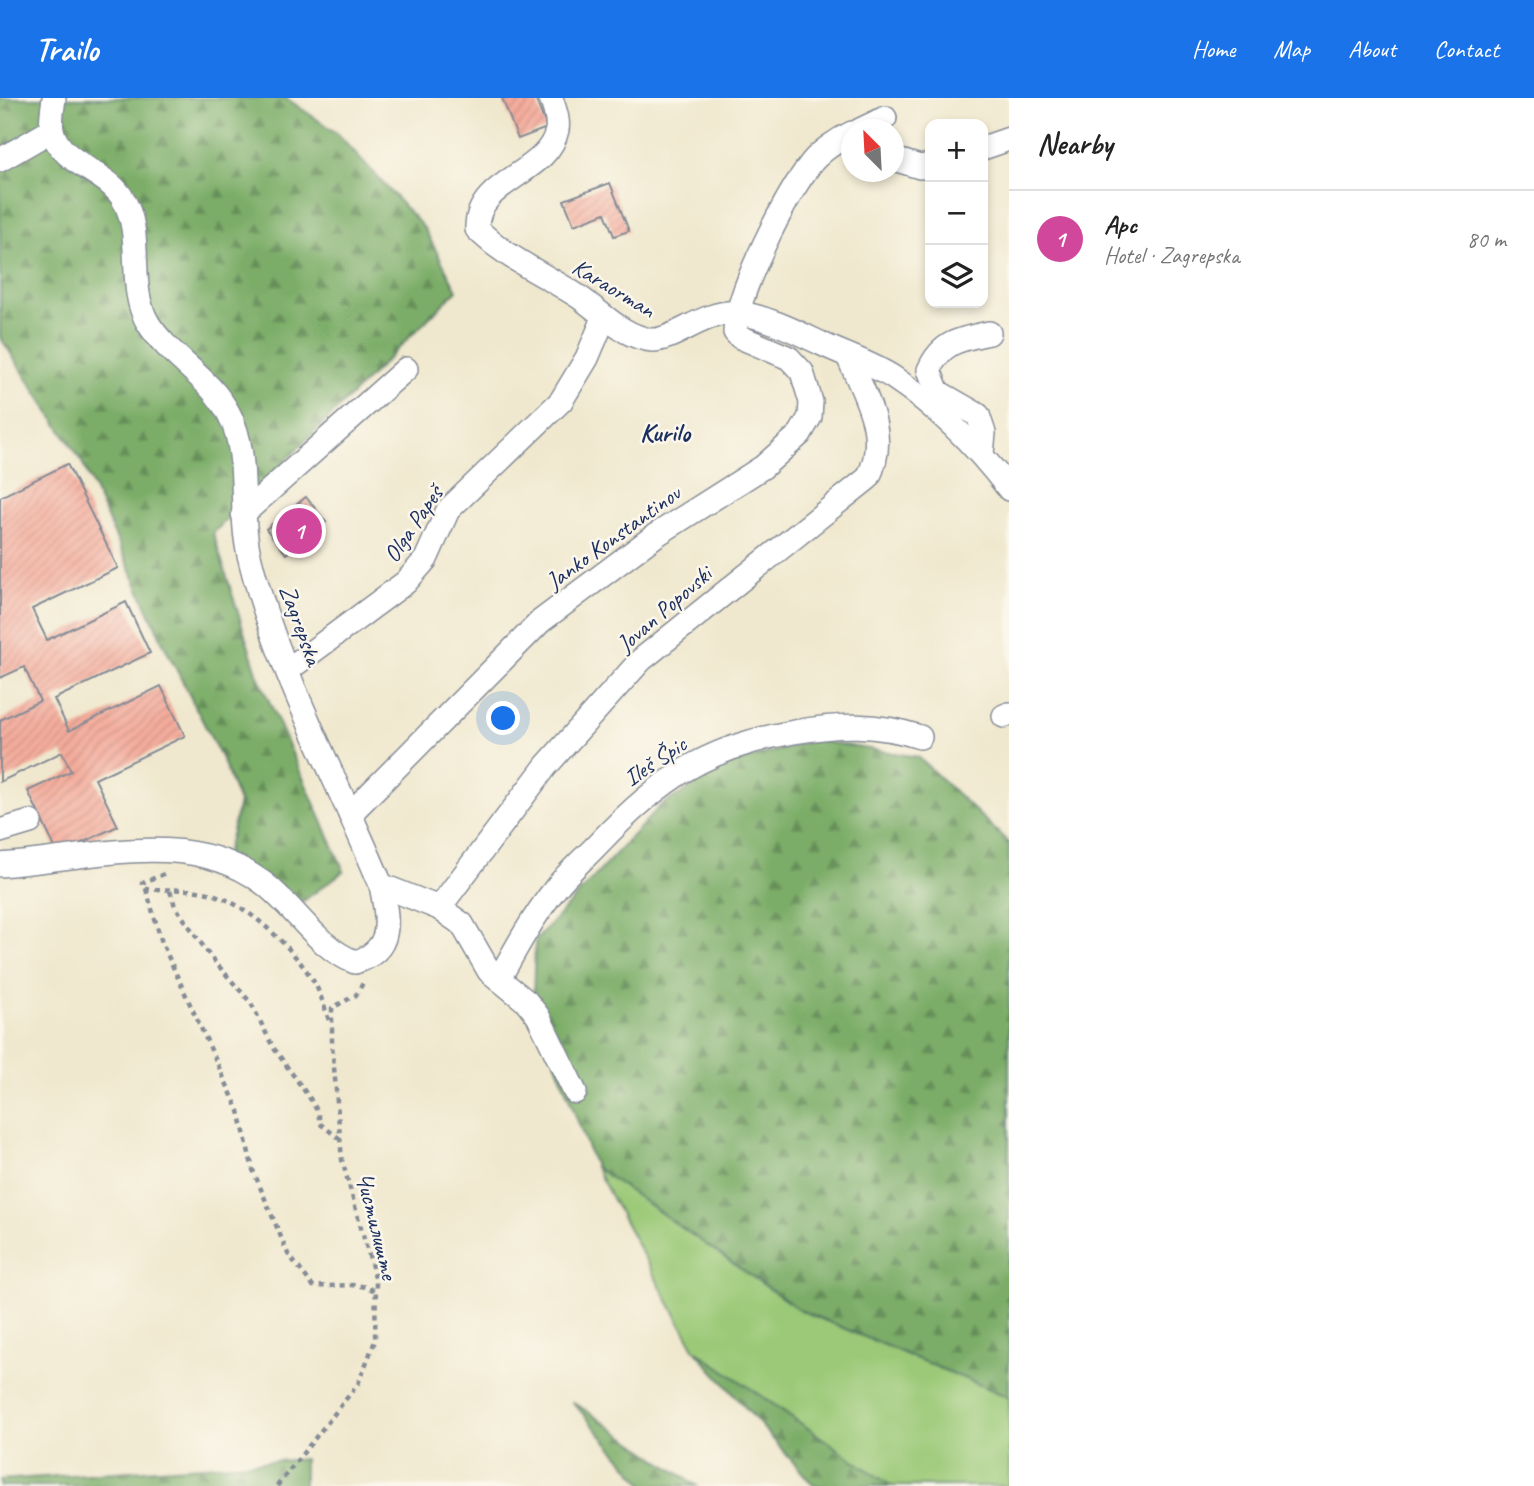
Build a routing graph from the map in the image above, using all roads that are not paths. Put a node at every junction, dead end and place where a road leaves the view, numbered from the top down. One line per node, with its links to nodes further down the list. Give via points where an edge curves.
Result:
1 (54, 98): 3 (street)
2 (551, 98): 11 (street, Karaorman, via 557,119 550,147 491,195 477,218 477,229 499,250 581,298)
3 (52, 130): 7 (street); 17 (street, Zagrepska, via 64,150 115,188 129,213 138,296 147,321 163,343 218,396 230,416 240,449)
4 (1009, 139): 6 (street)
5 (841, 142): 10 (street, via 814,160 776,219)
6 (988, 146)
7 (0, 160)
8 (904, 162): 9 (street)
9 (925, 166)
10 (736, 313): 11 (street, Karaorman, via 702,318 664,338 650,340); 13 (street, Karaorman, via 797,332); 20 (street, Janko Konstantinov, via 735,332 740,337 789,358 802,372 811,402 810,417 800,434 763,467 656,535 541,621)
11 (604, 318): 18 (street, Olga Papeš, via 561,401 448,510 426,559 405,582)
12 (989, 333): 15 (street, via 948,344 929,370 938,392 978,415 984,433)
13 (848, 356): 15 (street, Karaorman, via 892,377 944,416); 25 (street, Jovan Popovski, via 877,424 876,463 868,478 641,660 546,766)
14 (406, 369): 17 (street)
15 (982, 454): 16 (street, Karaorman)
16 (1009, 489)
17 (243, 514): 18 (street, Zagrepska, via 248,553)
18 (289, 669): 20 (street, Zagrepska)
19 (920, 737): 26 (street, Ileš Špic, via 871,725 829,726 742,744 704,758 639,801 557,886 531,921)
20 (350, 814): 24 (street, Zagrepska)
21 (30, 822): 22 (street)
22 (0, 831)
23 (0, 866): 24 (street, Zagrepska, via 112,851 197,856 241,868 277,892 343,957 355,962 378,948 389,925)
24 (380, 885): 25 (street)
25 (439, 908): 26 (street, via 461,924 489,971)
26 (499, 979): 27 (street, via 538,1016)
27 (575, 1092)

